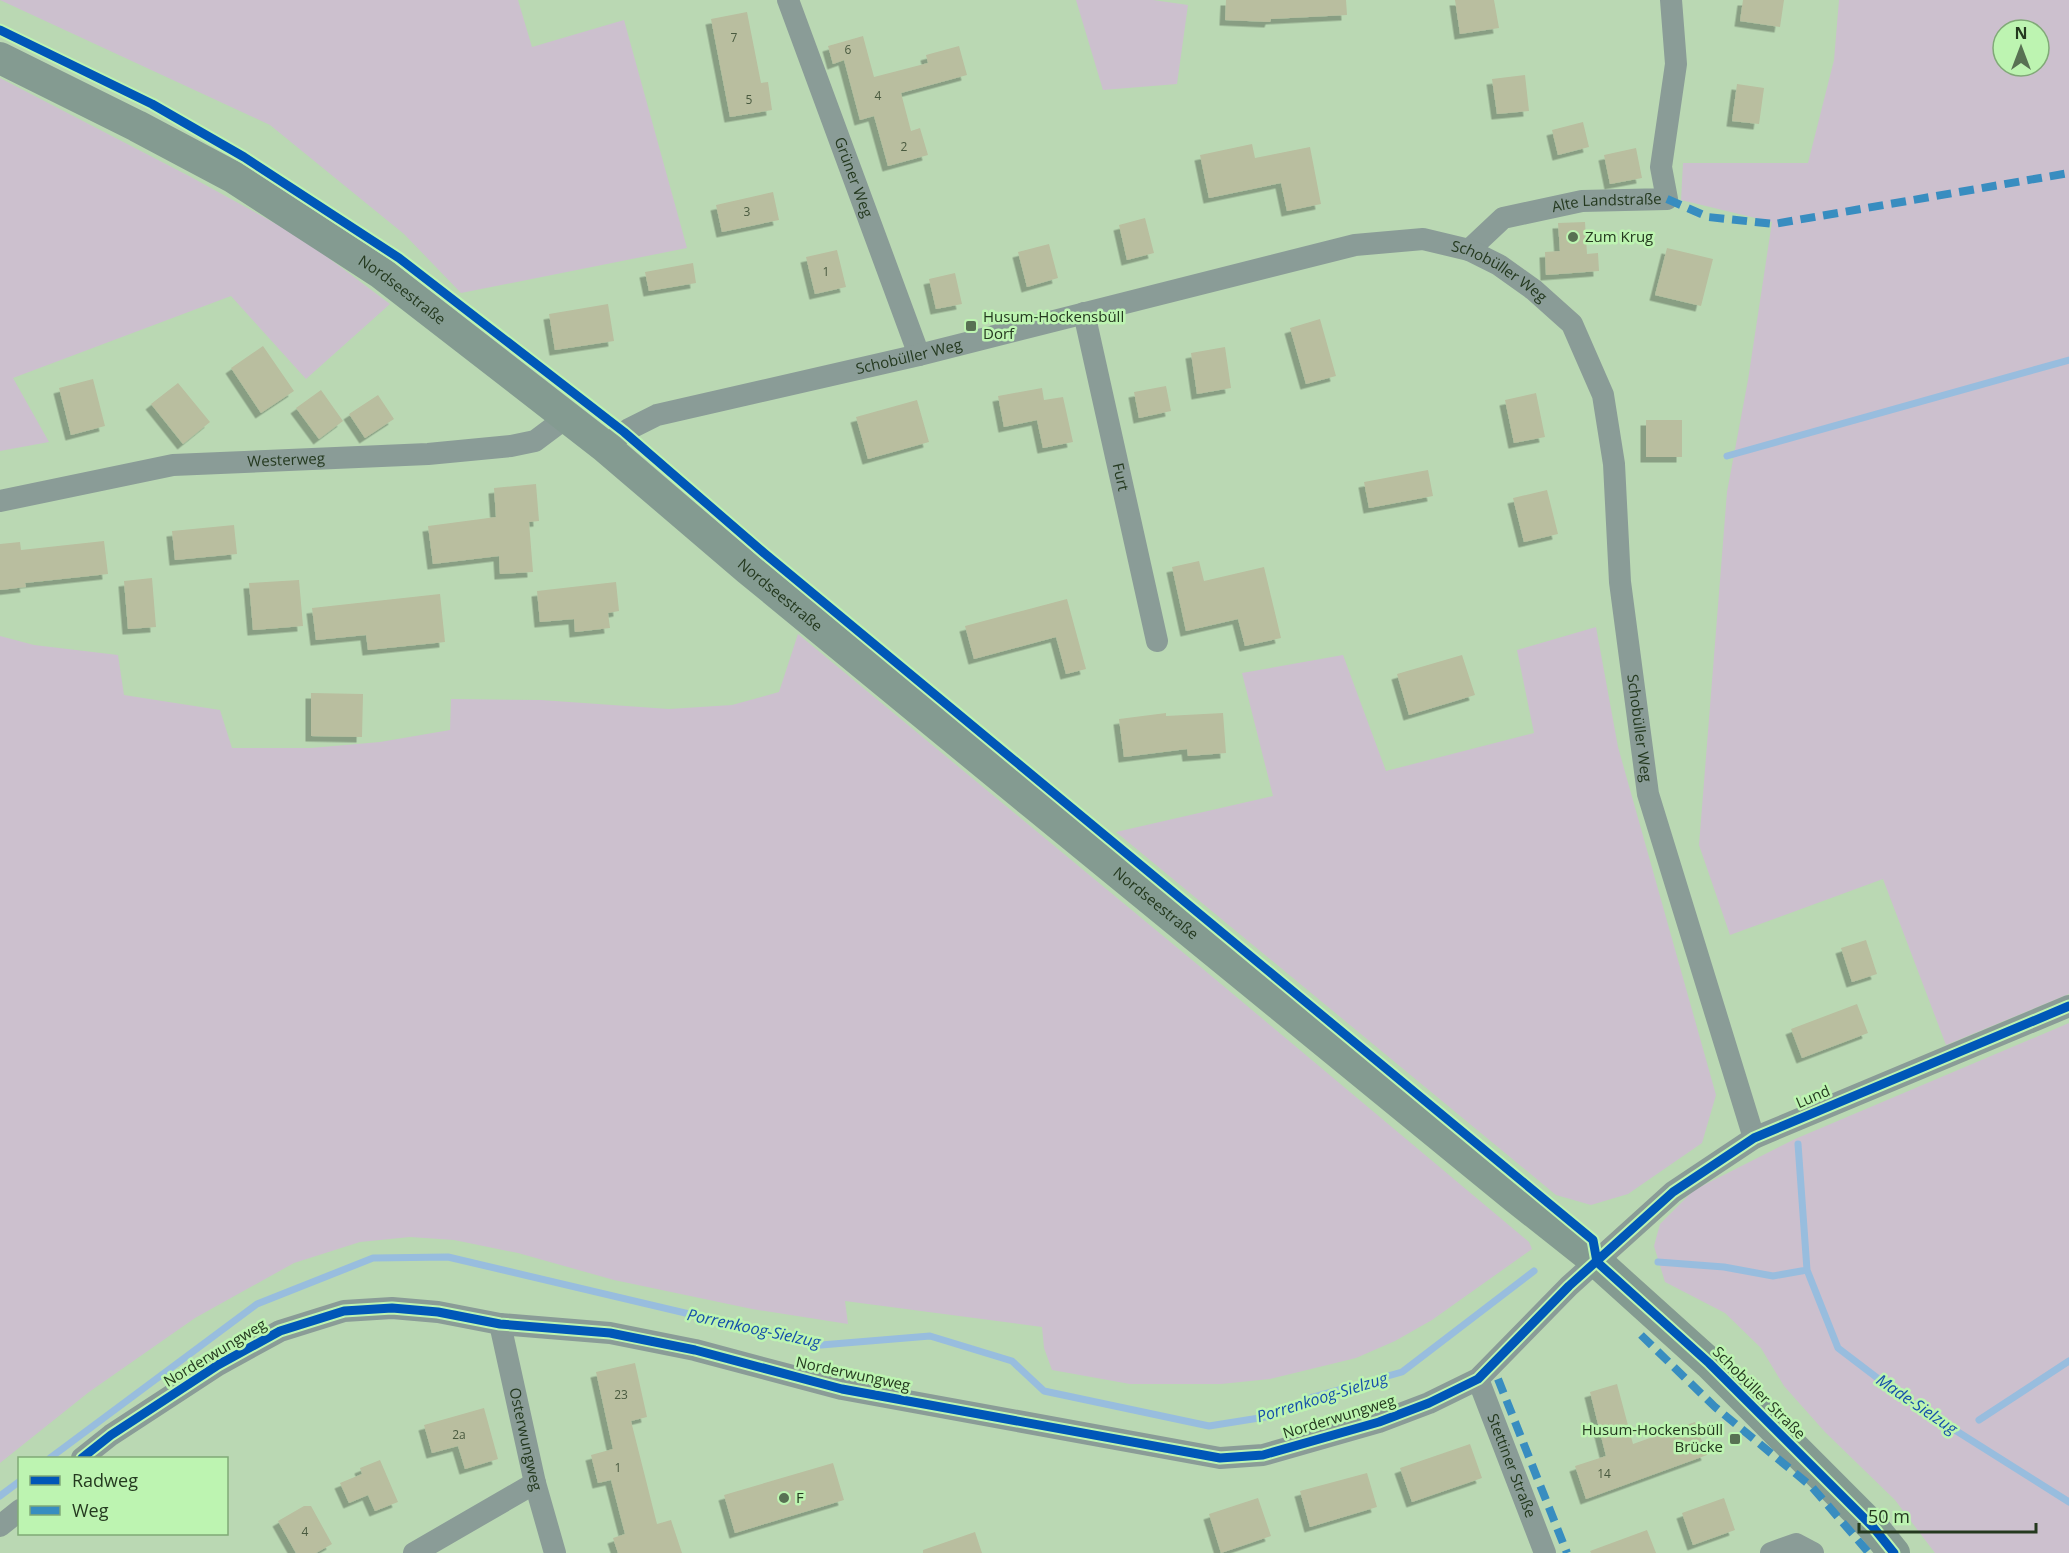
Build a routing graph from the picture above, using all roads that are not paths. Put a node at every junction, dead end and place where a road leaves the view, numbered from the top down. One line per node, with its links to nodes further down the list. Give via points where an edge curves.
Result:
1 (788, 0): 6 (street, Grüner Weg)
2 (1671, 0): 4 (street, Alte Landstraße, via 1676,64 1661,167 1667,199 1582,201 1503,218)
3 (0, 58): 7 (main road, Nordseestraße, via 233,177 381,273)
4 (1469, 250): 5 (street, Schobüller Weg, via 1423,239 1355,245); 12 (street, Schobüller Weg, via 1534,290 1572,324 1603,395 1614,464 1620,582 1648,794)
5 (1084, 313): 6 (street, Schobüller Weg); 10 (street, Furt)
6 (920, 355): 8 (street, Schobüller Weg, via 657,415)
7 (567, 417): 8 (main road, Nordseestraße); 9 (street, Westerweg, via 535,441 511,446 428,454 173,465)
8 (604, 446): 13 (main road, Nordseestraße)
9 (0, 501)
10 (1157, 641)
11 (2069, 1006): 12 (street, Lund)
12 (1754, 1138): 14 (street, Lund, via 1673,1192)
13 (1515, 1197): 14 (main road, Schobüller Straße)
14 (1597, 1262): 16 (street, Norderwungweg); 26 (main road, Schobüller Straße, via 1709,1363 1873,1527)
15 (500, 1324): 16 (street, Norderwungweg, via 609,1334 695,1350 842,1389 1220,1458 1263,1455 1379,1422); 17 (street, Norderwungweg, via 392,1308 344,1311 280,1331 218,1365); 18 (street, Osterwungweg)
16 (1479, 1379): 23 (street, Stettiner Straße)
17 (83, 1457)
18 (535, 1484): 21 (street); 22 (street, Osterwungweg)
19 (18, 1512): 20 (street)
20 (0, 1526)
21 (414, 1553)
22 (555, 1553)
23 (1545, 1553)
24 (1771, 1553): 25 (street, via 1796,1544)
25 (1813, 1553)
26 (1894, 1553)

